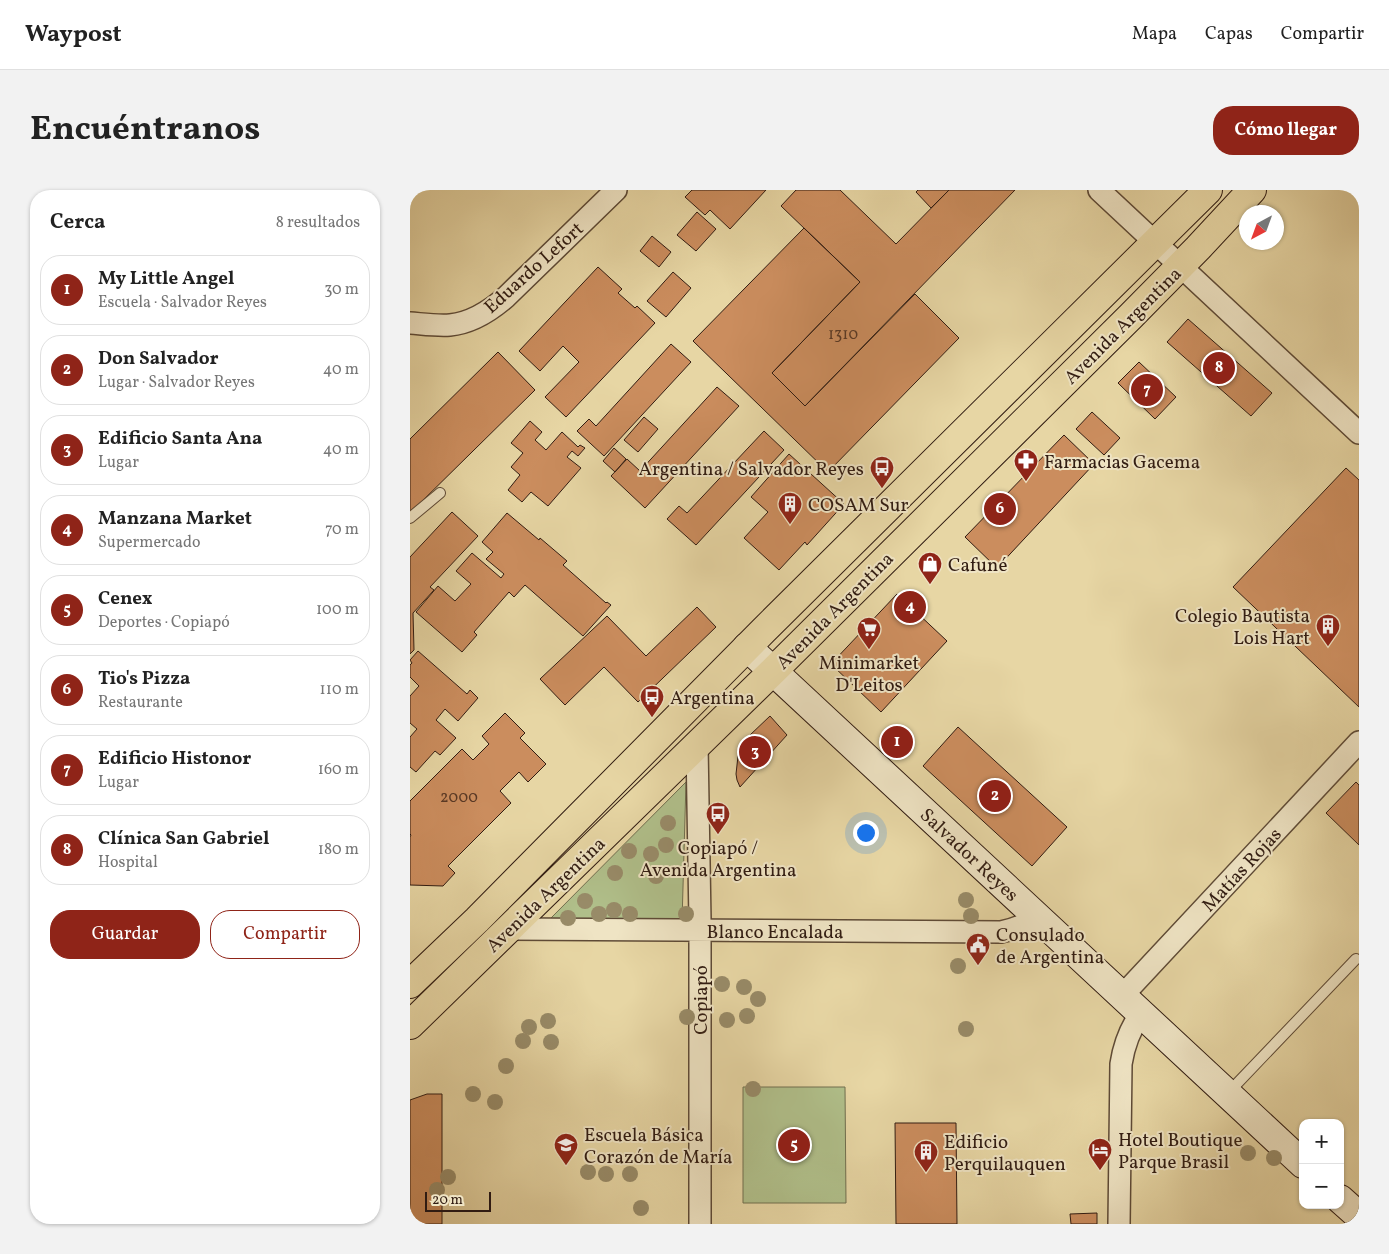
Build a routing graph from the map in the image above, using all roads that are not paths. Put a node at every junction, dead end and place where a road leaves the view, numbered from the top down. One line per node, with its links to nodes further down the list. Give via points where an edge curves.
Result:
1 (616, 190): 7 (street, Eduardo Lefort, via 494,307 451,325)
2 (1099, 190): 5 (street)
3 (1208, 190): 5 (main road, Avenida Argentina)
4 (1252, 190): 6 (main road, Avenida Argentina)
5 (1156, 243): 6 (street); 11 (main road, Avenida Argentina)
6 (1181, 266): 8 (street); 12 (main road, Avenida Argentina)
7 (410, 323)
8 (1359, 433)
9 (440, 493): 10 (lane)
10 (410, 518)
11 (747, 647): 12 (street, Salvador Reyes); 19 (main road, Avenida Argentina)
12 (773, 671): 14 (main road, Avenida Argentina); 15 (street, Salvador Reyes)
13 (1359, 742): 20 (street, Matías Rojas)
14 (697, 745): 16 (main road, Avenida Argentina); 17 (street, Copiapó)
15 (1038, 917): 17 (street, Blanco Encalada, via 1020,927 1001,932); 20 (street, Salvador Reyes)
16 (509, 929): 17 (street, Blanco Encalada); 21 (main road, Avenida Argentina)
17 (700, 931): 26 (street, Copiapó)
18 (1356, 959): 22 (lane)
19 (410, 984)
20 (1131, 1004): 22 (street, Salvador Reyes); 27 (street, Matías Rojas, via 1132,1026 1121,1064)
21 (410, 1025)
22 (1227, 1094): 23 (street, Salvador Reyes)
23 (1299, 1160)
24 (1344, 1203): 25 (street)
25 (1359, 1216)
26 (700, 1224)
27 (1119, 1224)

